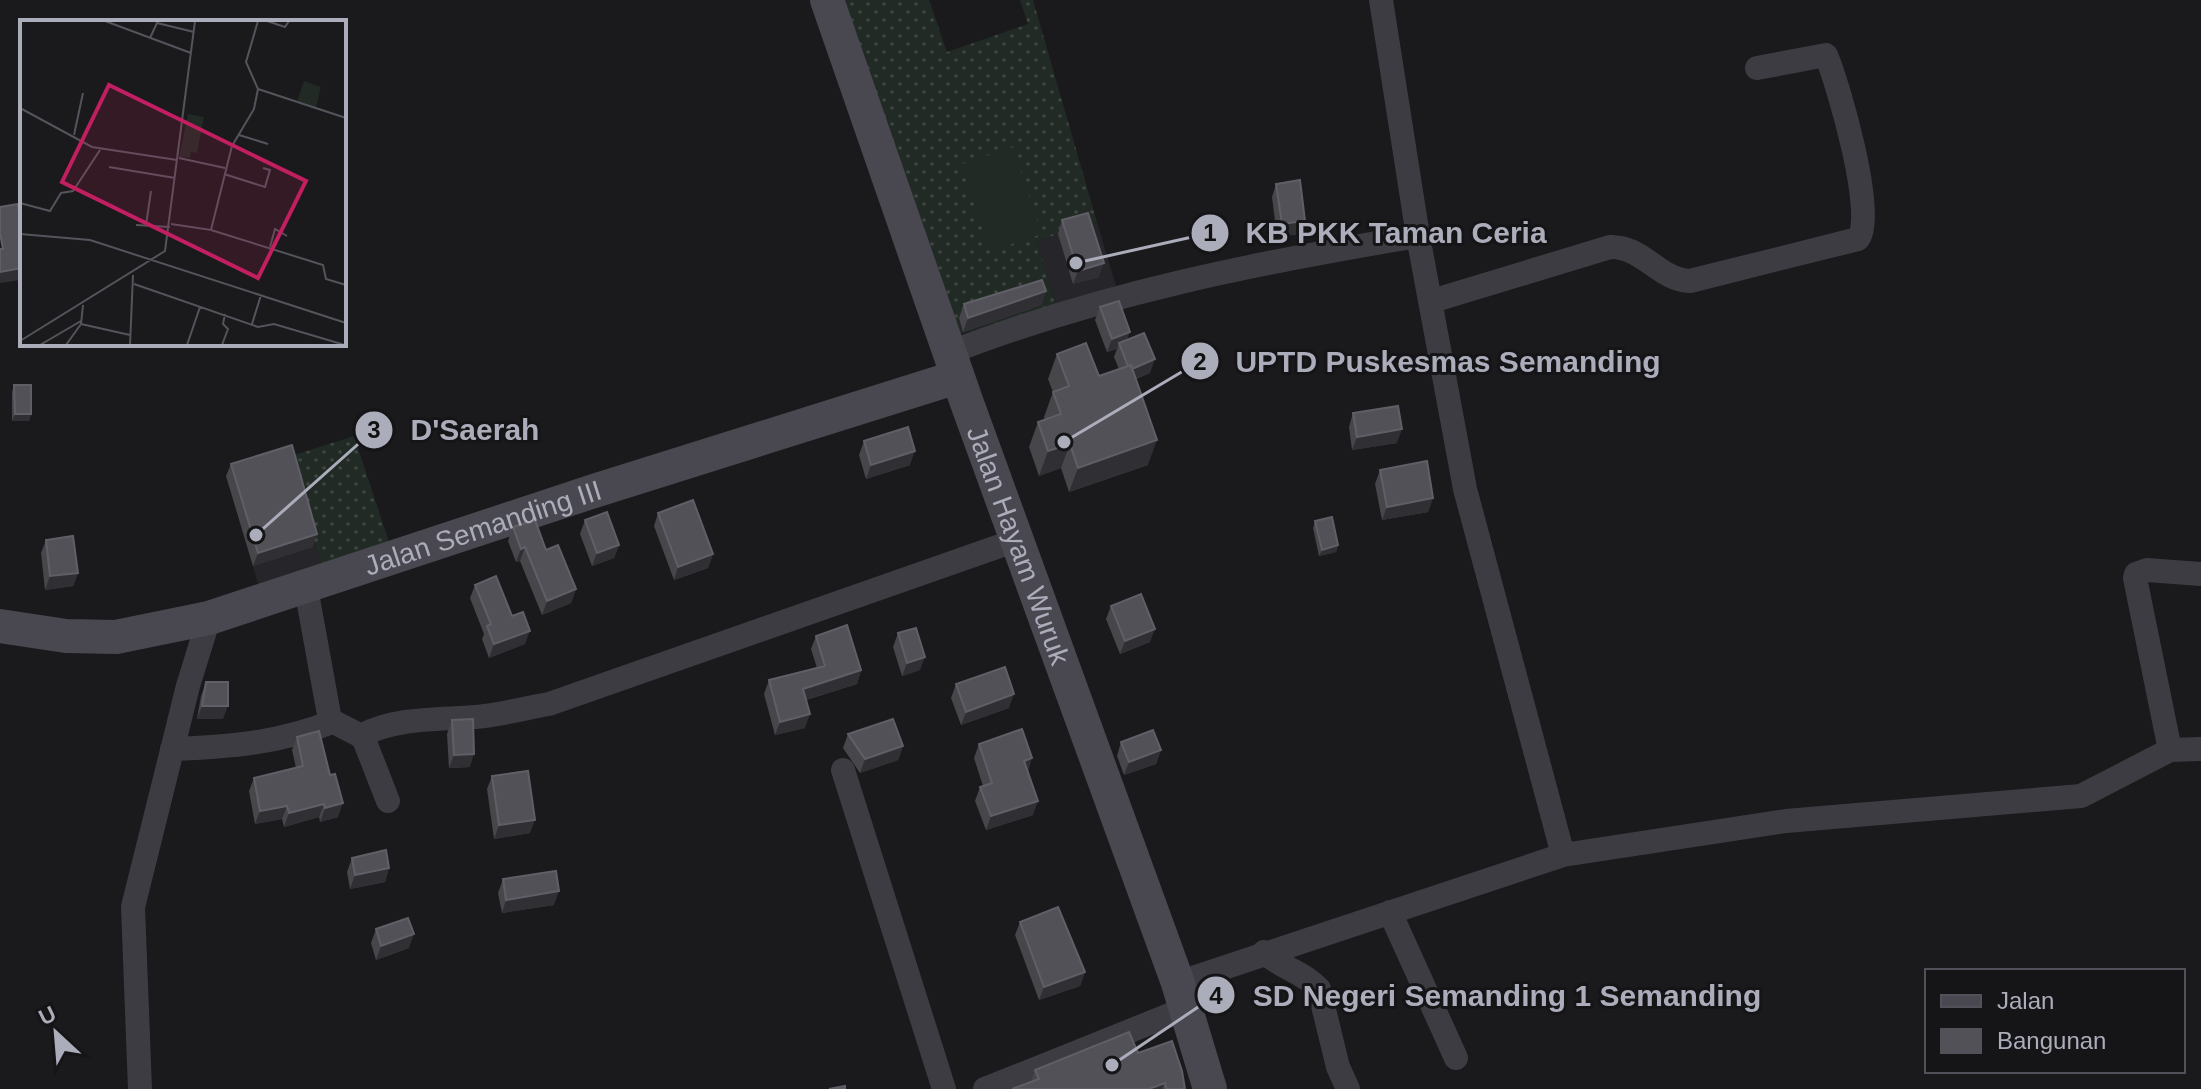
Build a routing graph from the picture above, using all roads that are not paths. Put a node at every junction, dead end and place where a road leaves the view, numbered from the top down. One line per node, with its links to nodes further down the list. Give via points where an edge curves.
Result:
1 (827, 0): 6 (main road, Jalan Hayam Wuruk)
2 (1381, 0): 4 (street)
3 (1757, 68): 5 (street, via 1826,55 1854,156 1865,224 1858,239 1690,281 1679,281 1637,252 1610,247)
4 (1418, 236): 5 (street); 6 (street, via 1290,257 1078,310)
5 (1432, 301): 19 (street, via 1465,489)
6 (954, 364): 7 (main road, Jalan Hayam Wuruk); 9 (main road, Jalan Semanding III)
7 (1017, 540): 13 (street, via 549,704 478,717 429,718); 22 (main road, Jalan Hayam Wuruk)
8 (2201, 574): 16 (street, via 2147,570 2135,578)
9 (306, 588): 10 (main road, Jalan Semanding III); 12 (street)
10 (209, 618): 11 (main road, Jalan Semanding III, via 116,637); 14 (street)
11 (0, 626)
12 (332, 722): 13 (street); 14 (street, via 294,737 246,746)
13 (360, 736): 18 (street)
14 (172, 749): 24 (street, via 133,907)
15 (2201, 749): 16 (street)
16 (2170, 750): 19 (street, via 2081,796 1786,821)
17 (843, 770): 25 (street)
18 (388, 801)
19 (1563, 855): 20 (street)
20 (1390, 912): 21 (street); 23 (street)
21 (1264, 952): 22 (street); 28 (street, via 1319,989)
22 (1182, 996): 26 (street); 27 (main road, Jalan Hayam Wuruk)
23 (1456, 1058)
24 (140, 1089)
25 (944, 1089)
26 (985, 1089)
27 (1210, 1089)
28 (1348, 1089)

